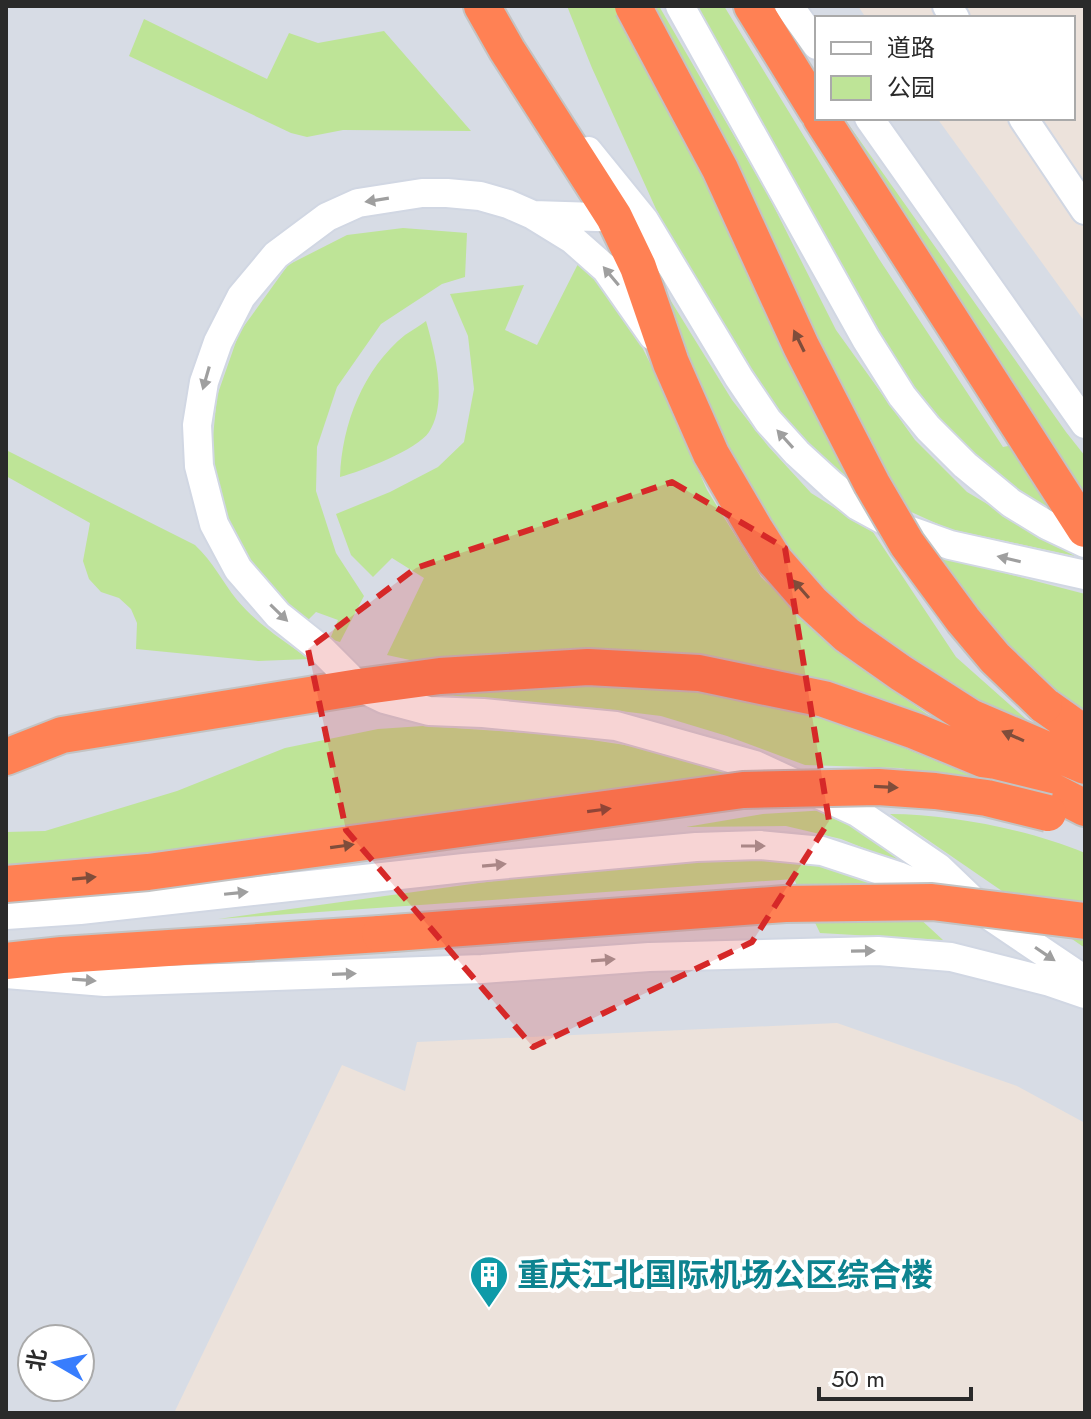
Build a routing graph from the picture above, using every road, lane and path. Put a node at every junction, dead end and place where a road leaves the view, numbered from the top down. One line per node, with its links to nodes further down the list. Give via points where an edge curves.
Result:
1 (482, 6): 13 (highway, via 507,50)
2 (633, 6): 20 (highway, one-way to 2, bridge, via 1044,705 995,658 907,544 808,360 720,169)
3 (680, 6): 17 (main road, via 902,396 965,465 1011,503)
4 (752, 6): 7 (highway)
5 (789, 6): 6 (main road)
6 (815, 42)
7 (815, 108)
8 (822, 120): 16 (highway)
9 (870, 120): 15 (main road)
10 (1024, 120): 11 (main road)
11 (1085, 210)
12 (533, 215): 13 (main road); 14 (main road, one-way to 12, via 606,269); 19 (main road, one-way to 19, via 480,196 422,193 358,203 337,212 276,255 241,297 213,355 197,425 199,466 214,524 238,569 278,615)
13 (629, 218): 14 (highway, via 638,267); 18 (main road, one-way to 13, via 950,545 858,506 768,421)
14 (671, 363): 22 (highway, one-way to 14, via 970,717 847,635 811,602 756,531 711,454)
15 (1085, 424)
16 (1085, 529)
17 (1085, 543)
18 (1085, 575)
19 (359, 687): 21 (highway, via 62,735); 23 (highway, via 588,667 699,673 824,699 1019,774); 26 (main road, via 429,711 616,726 755,765 857,812 939,868)
20 (1085, 734)
21 (6, 757)
22 (1085, 766)
23 (1085, 808)
24 (1085, 823): 25 (highway, one-way to 24, bridge, via 148,872 743,790 892,788 987,798)
25 (6, 884)
26 (987, 914): 27 (main road, one-way to 26, via 464,868 760,845 822,851); 31 (main road, one-way to 31)
27 (6, 915)
28 (1085, 921): 29 (highway, bridge, via 932,902 785,904)
29 (6, 961)
30 (6, 974): 32 (main road, one-way to 32, via 105,982 878,951 951,957)
31 (1085, 980)
32 (1085, 994)

